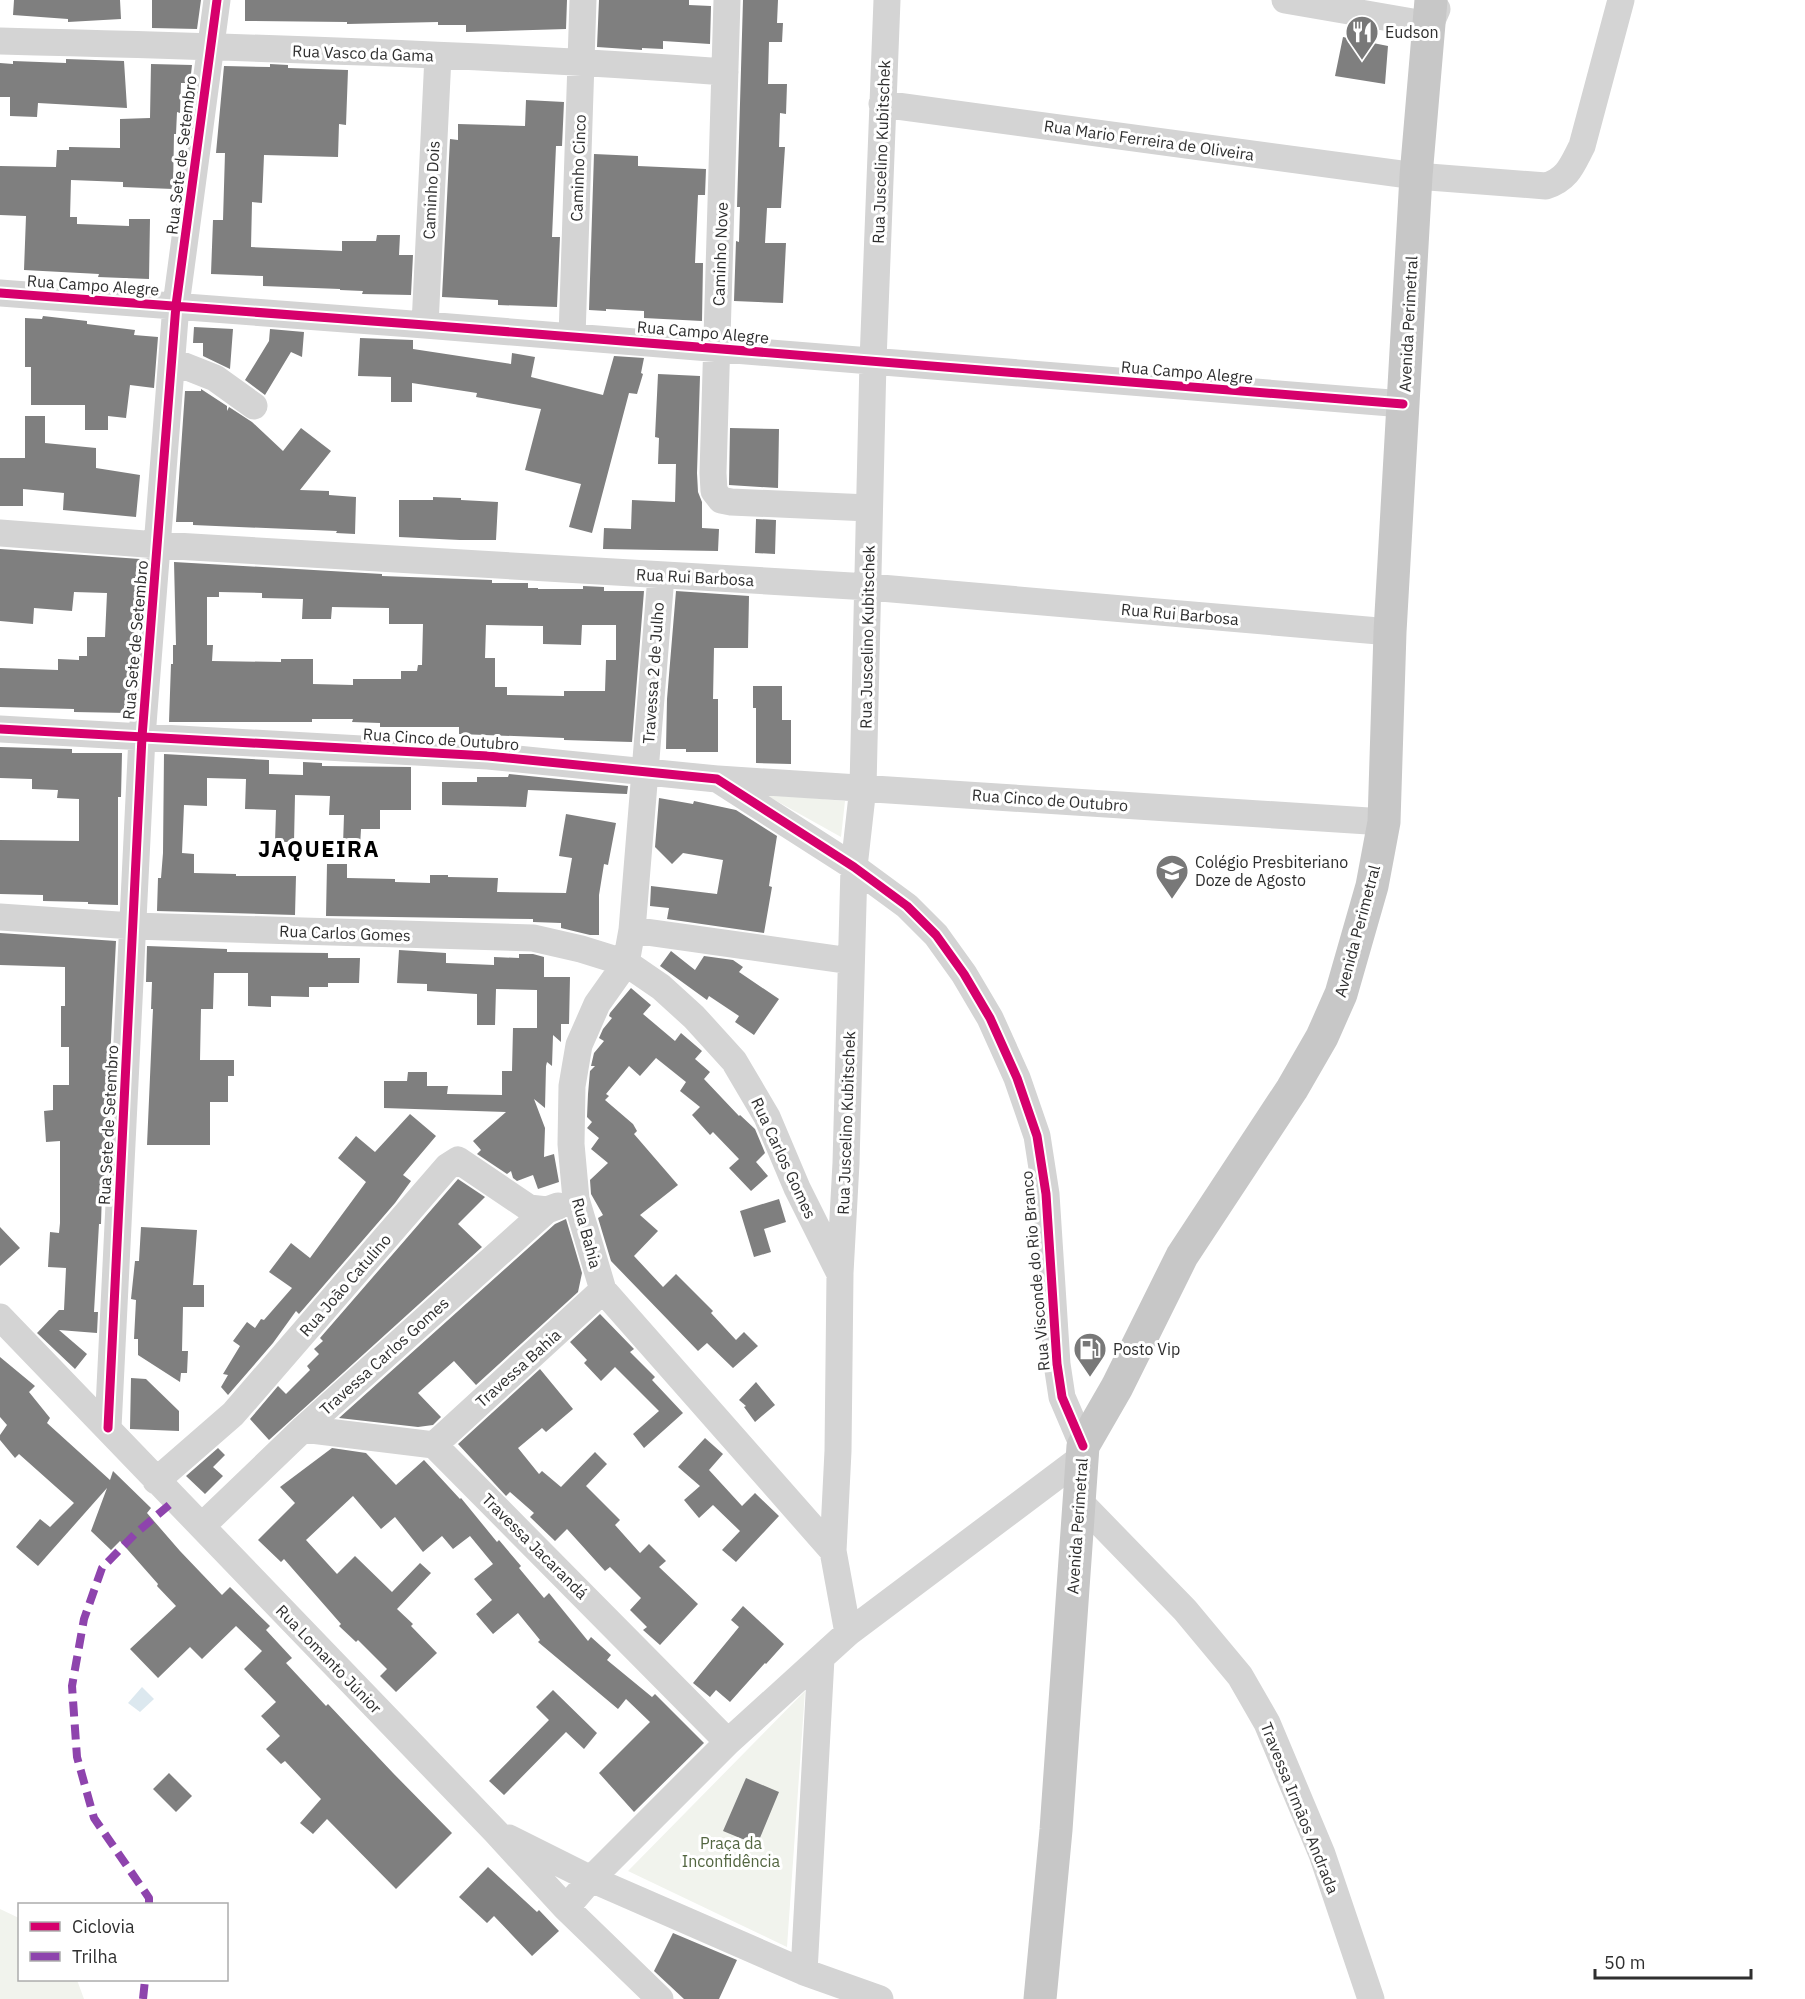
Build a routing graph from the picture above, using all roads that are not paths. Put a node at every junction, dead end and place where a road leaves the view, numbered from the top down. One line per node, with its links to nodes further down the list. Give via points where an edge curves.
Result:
1 (217, 0): 9 (street, Rua Sete de Setembro)
2 (583, 0): 11 (street, Caminho Cinco)
3 (728, 0): 12 (street, Caminho Nove)
4 (887, 0): 13 (street, Rua Juscelino Kubitschek)
5 (1285, 0): 7 (street)
6 (1621, 0): 14 (street, Rua Mario Ferreira de Oliveira, via 1582,146 1560,182 1546,186)
7 (1434, 8): 14 (main road, Avenida Perimetral)
8 (0, 41): 9 (street, Rua Vasco da Gama)
9 (210, 46): 10 (street, Rua Vasco da Gama); 16 (street, Rua Sete de Setembro)
10 (438, 56): 11 (street, Rua Vasco da Gama); 17 (street, Caminho Dois)
11 (581, 61): 12 (street, Rua Vasco da Gama); 18 (street, Caminho Cinco)
12 (725, 72): 19 (street, Caminho Nove)
13 (882, 104): 14 (street, Rua Mario Ferreira de Oliveira); 21 (street, Rua Juscelino Kubitschek)
14 (1416, 176): 22 (main road, Avenida Perimetral)
15 (0, 293): 16 (street, Rua Campo Alegre)
16 (176, 305): 17 (street, Rua Campo Alegre); 20 (street, Rua Sete de Setembro)
17 (424, 325): 18 (street, Rua Campo Alegre)
18 (572, 337): 19 (street, Rua Campo Alegre)
19 (717, 349): 21 (street, Rua Campo Alegre); 24 (street, Caminho Nove, via 713,473 714,491 721,500)
20 (172, 361): 23 (street, via 215,378); 26 (street, Rua Sete de Setembro)
21 (873, 361): 22 (street, Rua Campo Alegre); 24 (street, Rua Juscelino Kubitschek)
22 (1403, 404): 29 (main road, Avenida Perimetral)
23 (254, 406)
24 (869, 508): 28 (street, Rua Juscelino Kubitschek)
25 (0, 533): 26 (street, Rua Rui Barbosa)
26 (158, 545): 27 (street, Rua Rui Barbosa); 31 (street, Rua Sete de Setembro)
27 (661, 576): 28 (street, Rua Rui Barbosa); 32 (street, Travessa 2 de Julho)
28 (869, 587): 29 (street, Rua Rui Barbosa); 34 (street, Rua Juscelino Kubitschek)
29 (1390, 632): 35 (main road, Avenida Perimetral)
30 (0, 729): 31 (street, Rua Cinco de Outubro)
31 (142, 737): 32 (street, Rua Cinco de Outubro, via 488,756); 38 (street, Rua Sete de Setembro)
32 (646, 771): 33 (street, Rua Cinco de Outubro); 39 (street, Rua Bahia)
33 (717, 779): 34 (street, Rua Cinco de Outubro); 36 (street, Rua Cinco de Outubro)
34 (863, 787): 35 (street, Rua Cinco de Outubro); 36 (street, Rua Juscelino Kubitschek)
35 (1384, 822): 50 (main road, Avenida Perimetral, via 1352,962 1322,1037 1182,1256)
36 (854, 867): 40 (street, Rua Juscelino Kubitschek); 50 (street, Rua Visconde do Rio Branco, via 907,906 936,935 990,1018 1017,1078 1037,1136 1046,1194 1062,1397)
37 (0, 917): 38 (street, Rua Carlos Gomes)
38 (133, 926): 41 (street, Rua Carlos Gomes, via 533,938); 47 (street, Rua Sete de Setembro)
39 (632, 930): 40 (street); 41 (street, Rua Bahia)
40 (851, 961): 44 (street, Rua Juscelino Kubitschek)
41 (626, 963): 42 (street, Rua Bahia, via 597,1004 579,1045 572,1086 571,1144); 44 (street, Rua Carlos Gomes, via 661,987 734,1061 767,1117)
42 (576, 1199): 43 (street, Travessa Carlos Gomes); 45 (street, Rua Bahia)
43 (547, 1210): 48 (street, Travessa Carlos Gomes); 51 (street, Rua João Catulino, via 529,1208 458,1160 447,1167 233,1414)
44 (840, 1274): 54 (street, Rua Carlos Gomes)
45 (603, 1290): 49 (street, Travessa Bahia); 54 (street, Rua Bahia)
46 (0, 1317): 47 (street, Rua Lomanto Júnior)
47 (108, 1428): 51 (street, Rua Lomanto Júnior)
48 (303, 1429): 49 (street); 53 (street, Travessa Carlos Gomes)
49 (434, 1445): 57 (street, Travessa Jacarandá)
50 (1082, 1452): 52 (main road, Avenida Perimetral); 55 (street)
51 (156, 1480): 53 (street, Rua Lomanto Júnior)
52 (1078, 1500): 60 (main road, Avenida Perimetral); 67 (street, Travessa Irmãos Andrada, via 1185,1610 1240,1676 1267,1723 1322,1854)
53 (202, 1526): 58 (street, Rua Lomanto Júnior)
54 (833, 1551): 55 (street, Rua Carlos Gomes)
55 (848, 1633): 56 (street)
56 (821, 1658): 57 (street); 62 (street)
57 (728, 1742): 59 (street)
58 (495, 1831): 59 (street); 61 (street, Rua Lomanto Júnior)
59 (591, 1879): 61 (street); 62 (street)
60 (1049, 1903): 65 (main road, Avenida Perimetral); 66 (main road, Avenida Perimetral)
61 (566, 1908): 63 (street, Rua Lomanto Júnior)
62 (804, 1972): 64 (street)
63 (660, 1999)
64 (880, 1999)
65 (1040, 1999)
66 (1059, 1999)
67 (1371, 1999)

